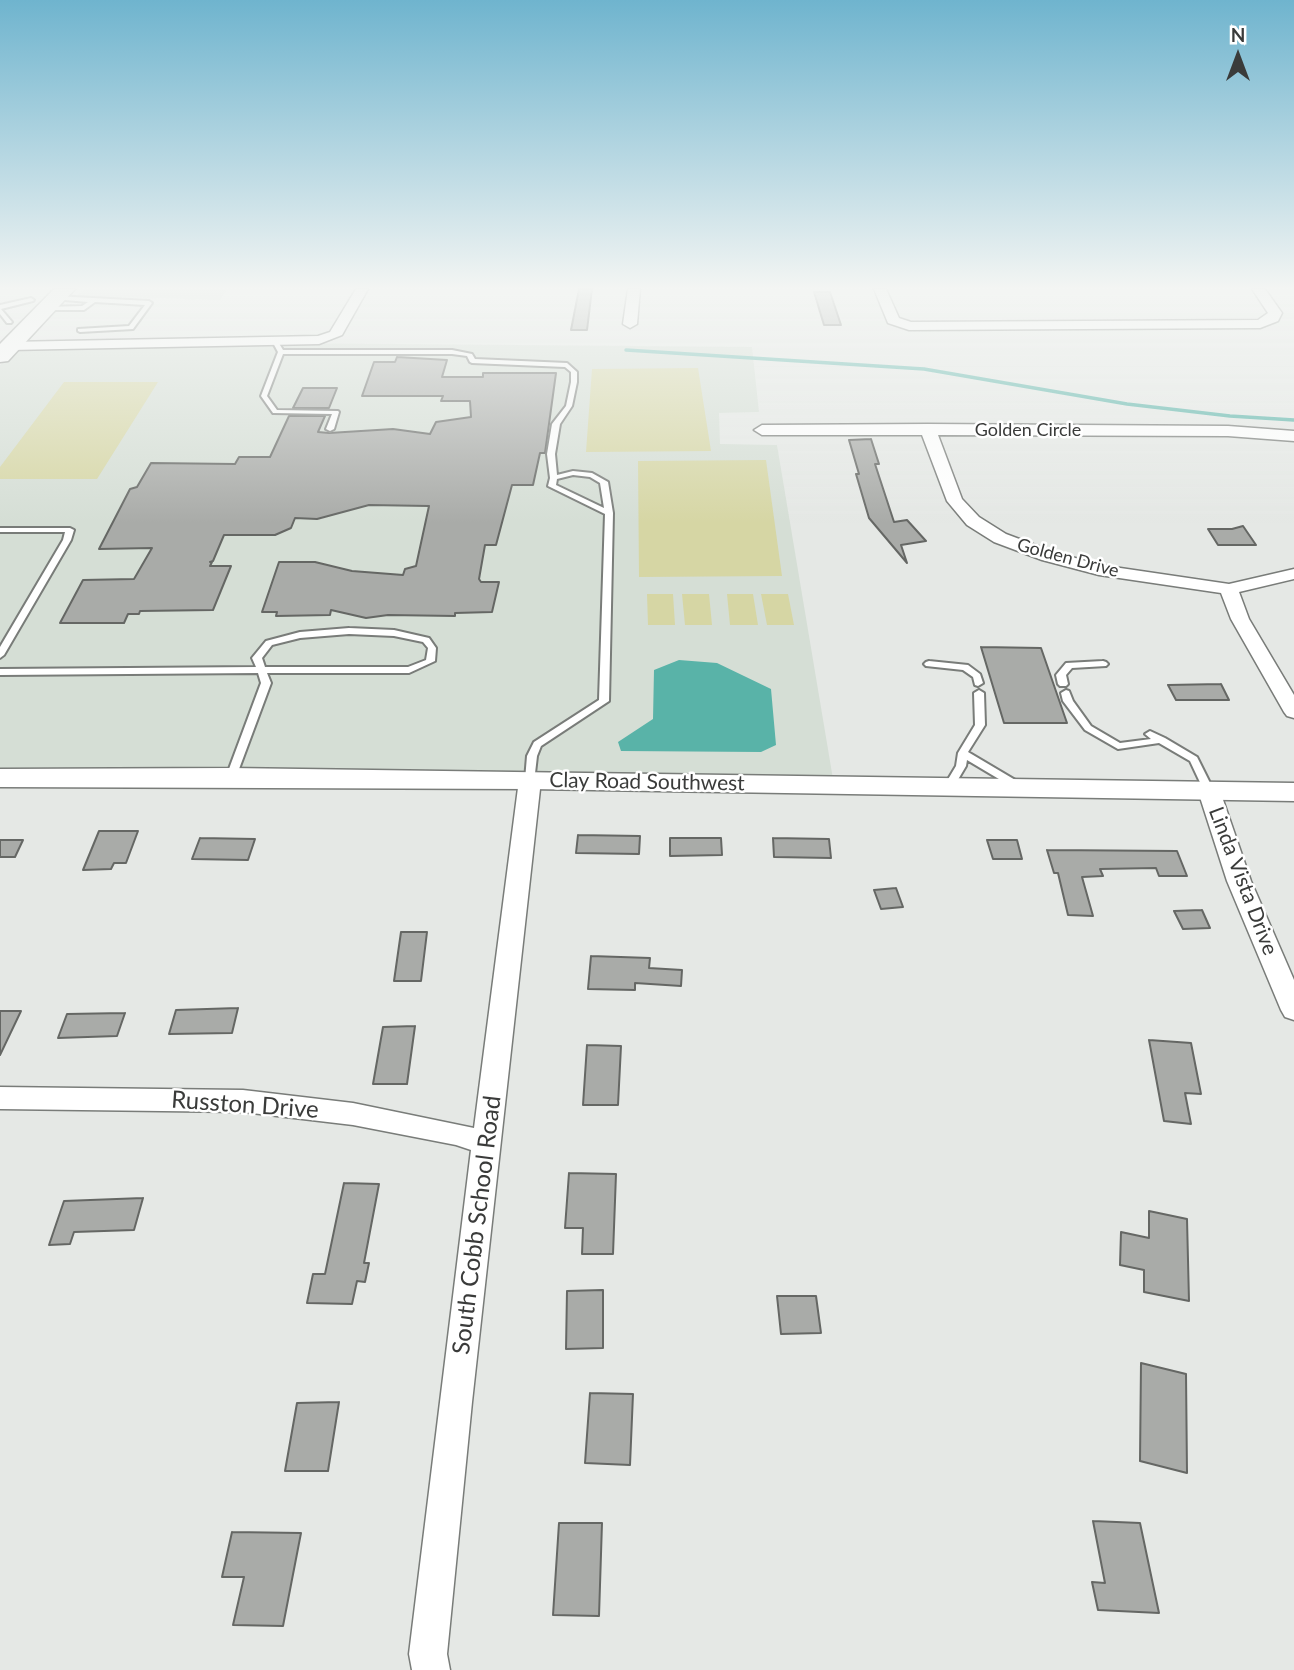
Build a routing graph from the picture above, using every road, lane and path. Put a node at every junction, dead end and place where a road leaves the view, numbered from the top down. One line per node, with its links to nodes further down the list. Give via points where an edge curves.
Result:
1 (272, 367): 3 (lane, via 264,396 275,412 336,412)
2 (569, 367): 7 (lane, via 574,382 569,406 556,424 551,454)
3 (330, 429)
4 (928, 429): 5 (street, Golden Circle); 6 (street, Golden Circle, via 1228,431); 11 (street, Golden Drive, via 956,501 973,521 1000,538 1099,570)
5 (762, 430)
6 (1294, 436)
7 (554, 478): 8 (lane, via 552,486); 8 (lane, via 573,473 604,482)
8 (609, 513): 23 (lane, via 604,701 537,744)
9 (0, 530): 12 (lane, via 70,530)
10 (1294, 574): 11 (street)
11 (1229, 589): 17 (street, via 1240,619)
12 (0, 655)
13 (929, 664): 20 (lane, via 965,667 977,676 980,725)
14 (1103, 664): 19 (lane, via 1069,665 1062,675 1068,701 1088,728 1118,746)
15 (261, 670): 15 (lane, via 409,670 430,661 432,648 426,640 394,634 300,635 275,639 262,649 257,658); 16 (lane); 21 (lane, via 266,683)
16 (0, 672)
17 (1294, 712)
18 (1150, 734): 19 (lane)
19 (1162, 740): 26 (lane, via 1194,759)
20 (963, 753): 24 (lane); 25 (lane)
21 (231, 777): 22 (street, Clay Road Southwest); 23 (street, Clay Road Southwest)
22 (0, 779)
23 (530, 780): 24 (street, Clay Road Southwest); 30 (street, South Cobb School Road)
24 (949, 786): 25 (street, Clay Road Southwest)
25 (1020, 788): 26 (street, Clay Road Southwest)
26 (1209, 791): 27 (street, Clay Road Southwest); 28 (street, Linda Vista Drive, via 1239,881)
27 (1294, 792)
28 (1294, 1010)
29 (0, 1098): 30 (street, Russton Drive, via 243,1101 353,1114 458,1134)
30 (486, 1144): 31 (street, South Cobb School Road, via 428,1654)
31 (431, 1670)

